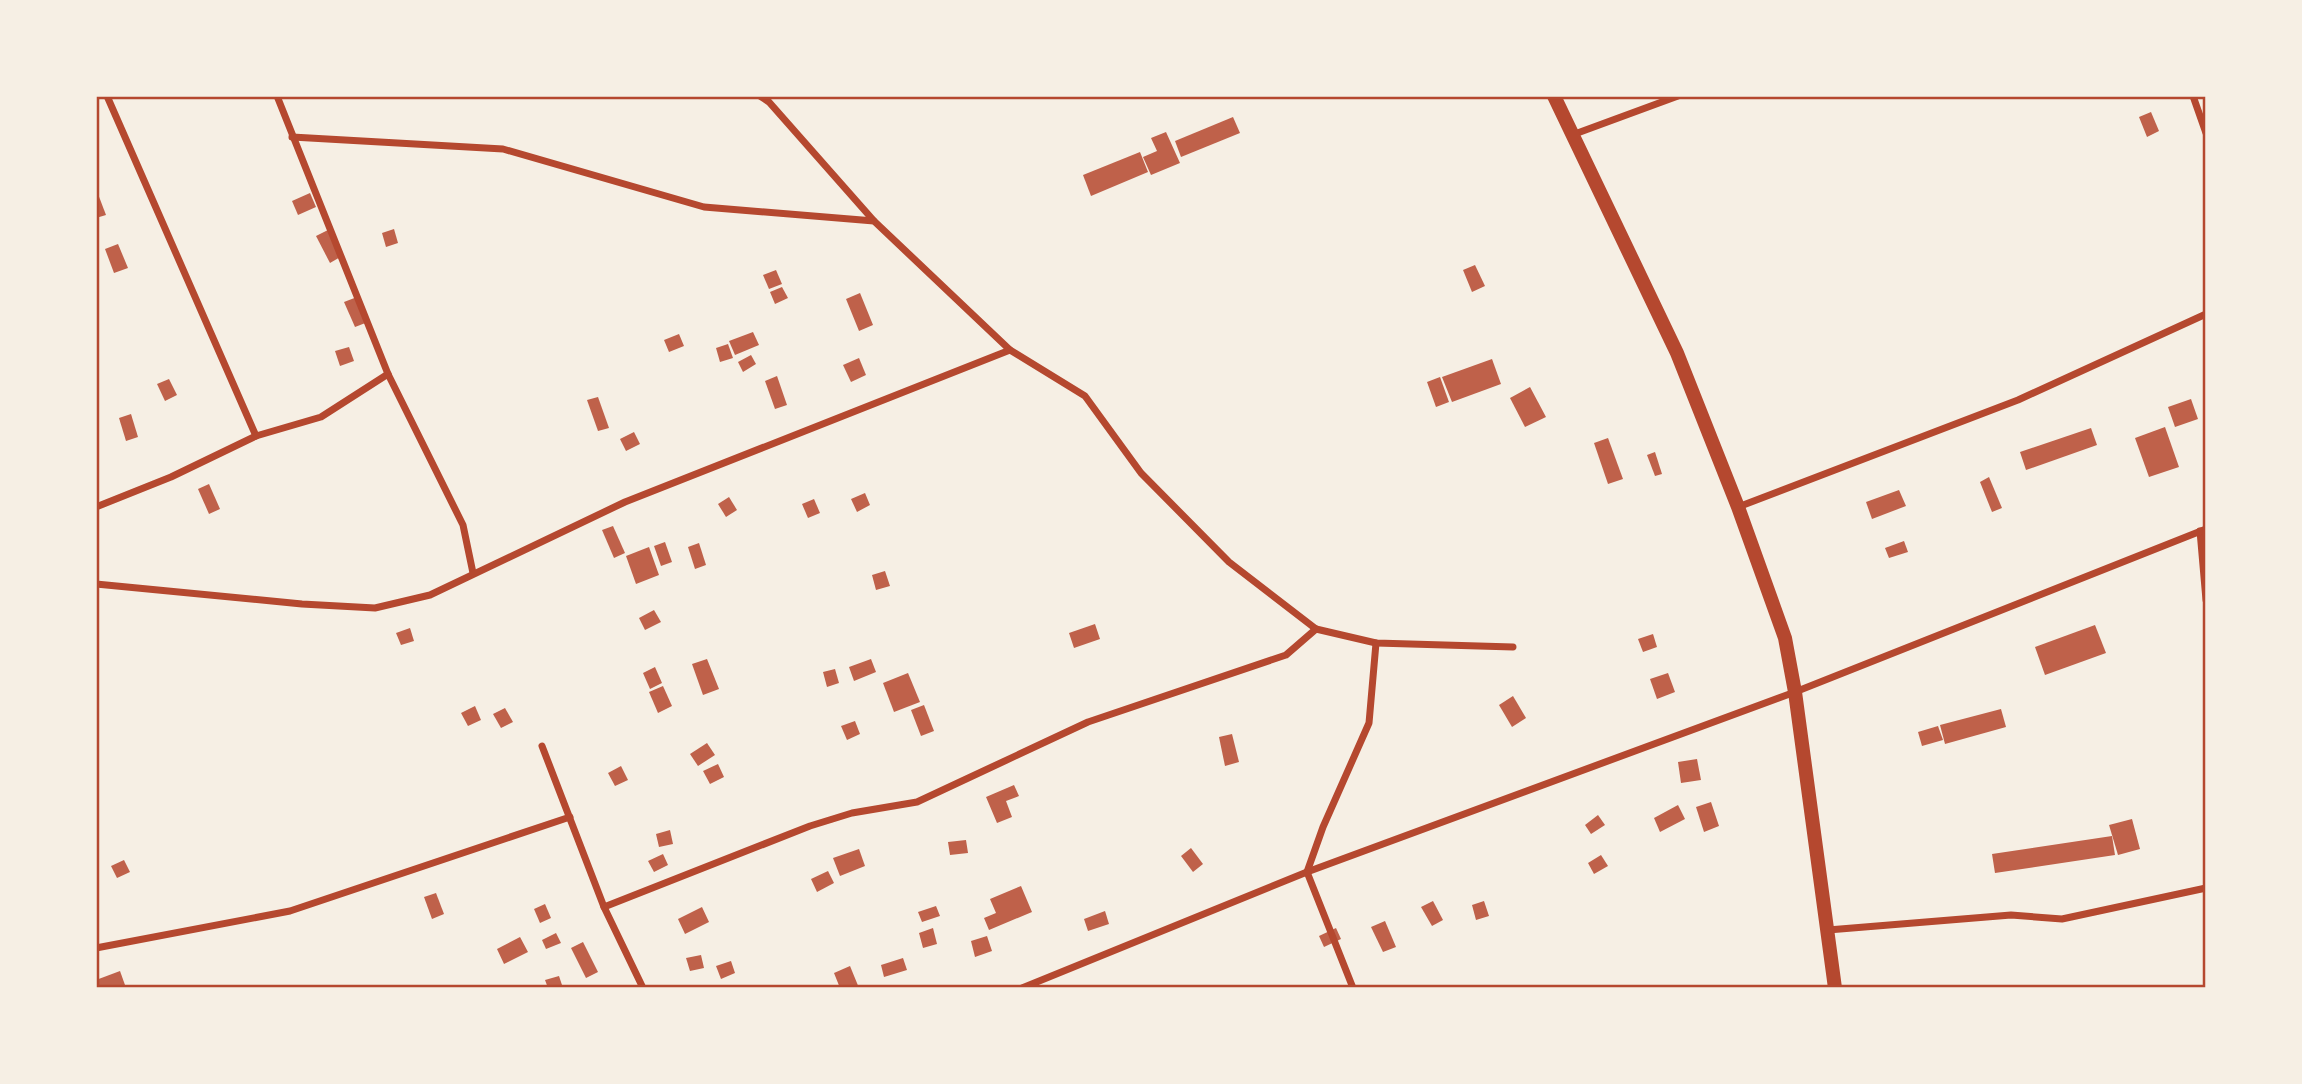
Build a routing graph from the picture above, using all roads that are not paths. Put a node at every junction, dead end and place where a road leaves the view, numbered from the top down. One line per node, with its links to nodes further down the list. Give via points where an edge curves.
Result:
1 (107, 96): 14 (street)
2 (276, 96): 9 (street)
3 (760, 96): 10 (street)
4 (1554, 96): 8 (main road)
5 (1678, 96): 8 (street)
6 (2193, 96): 7 (street)
7 (2206, 133)
8 (1572, 135): 16 (main road, via 1677,353)
9 (292, 137): 10 (street, via 503,149 704,207); 13 (street)
10 (874, 221): 12 (street)
11 (2206, 314): 16 (street, via 2018,400)
12 (1010, 350): 18 (street, via 625,502); 21 (street, via 1085,396 1140,472 1229,562)
13 (388, 374): 14 (street, via 321,417); 18 (street, via 463,525)
14 (256, 436): 15 (street)
15 (96, 507)
16 (1738, 507): 24 (main road, via 1785,638)
17 (2203, 530): 20 (street); 24 (street)
18 (473, 573): 19 (street, via 430,595 375,608)
19 (96, 584)
20 (2206, 600)
21 (1316, 629): 22 (street); 29 (street, via 1286,655 1088,722 917,802 810,826)
22 (1376, 643): 23 (street); 27 (street, via 1369,723)
23 (1513, 646)
24 (1795, 692): 27 (street); 30 (main road)
25 (542, 746): 26 (street)
26 (570, 817): 29 (street); 31 (street, via 290,911)
27 (1307, 872): 33 (street); 34 (street)
28 (2206, 888): 30 (street, via 2062,919 2011,915)
29 (604, 907): 32 (street)
30 (1828, 930): 35 (main road)
31 (96, 948)
32 (643, 988)
33 (1022, 988)
34 (1353, 988)
35 (1835, 988)

